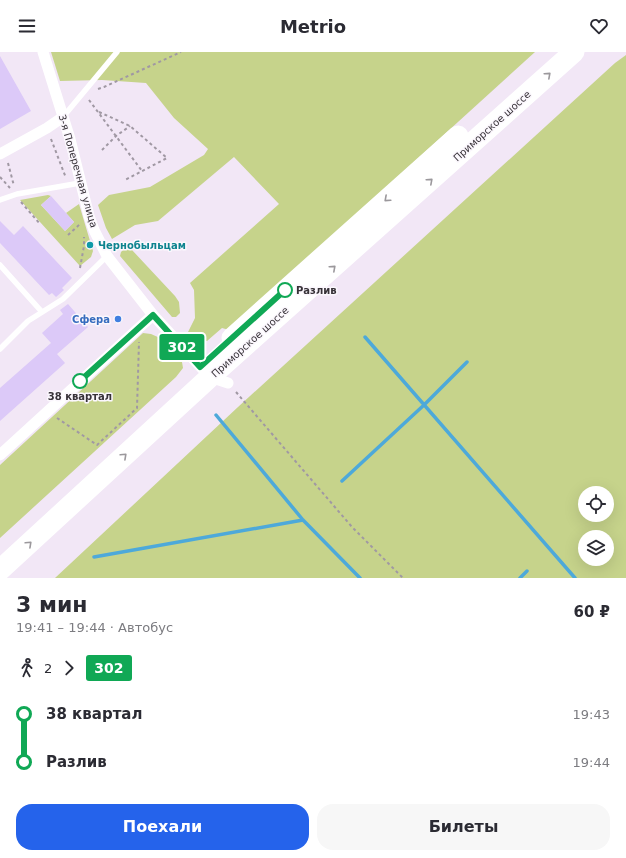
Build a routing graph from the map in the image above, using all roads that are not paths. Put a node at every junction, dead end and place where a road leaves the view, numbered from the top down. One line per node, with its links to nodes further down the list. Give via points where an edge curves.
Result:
1 (43, 52): 5 (street, 3-я Поперечная улица)
2 (116, 52): 5 (lane)
3 (553, 52): 14 (highway, Приморское шоссе, one-way to 14, via 302,275)
4 (574, 52): 14 (highway, Приморское шоссе, one-way to 4)
5 (63, 117): 6 (street); 7 (street, 3-я Поперечная улица)
6 (2, 154)
7 (80, 183): 8 (lane, via 17,194); 9 (street, 3-я Поперечная улица, via 94,230)
8 (0, 200)
9 (107, 256): 11 (lane, via 63,299); 12 (street, 3-я Поперечная улица)
10 (0, 265): 11 (lane)
11 (42, 312): 13 (lane, via 28,321)
12 (153, 315): 14 (street, 3-я Поперечная улица); 15 (street)
13 (0, 349)
14 (213, 376): 16 (highway, Приморское шоссе); 17 (highway, Приморское шоссе, one-way to 14)
15 (0, 455)
16 (0, 551)
17 (0, 570)

